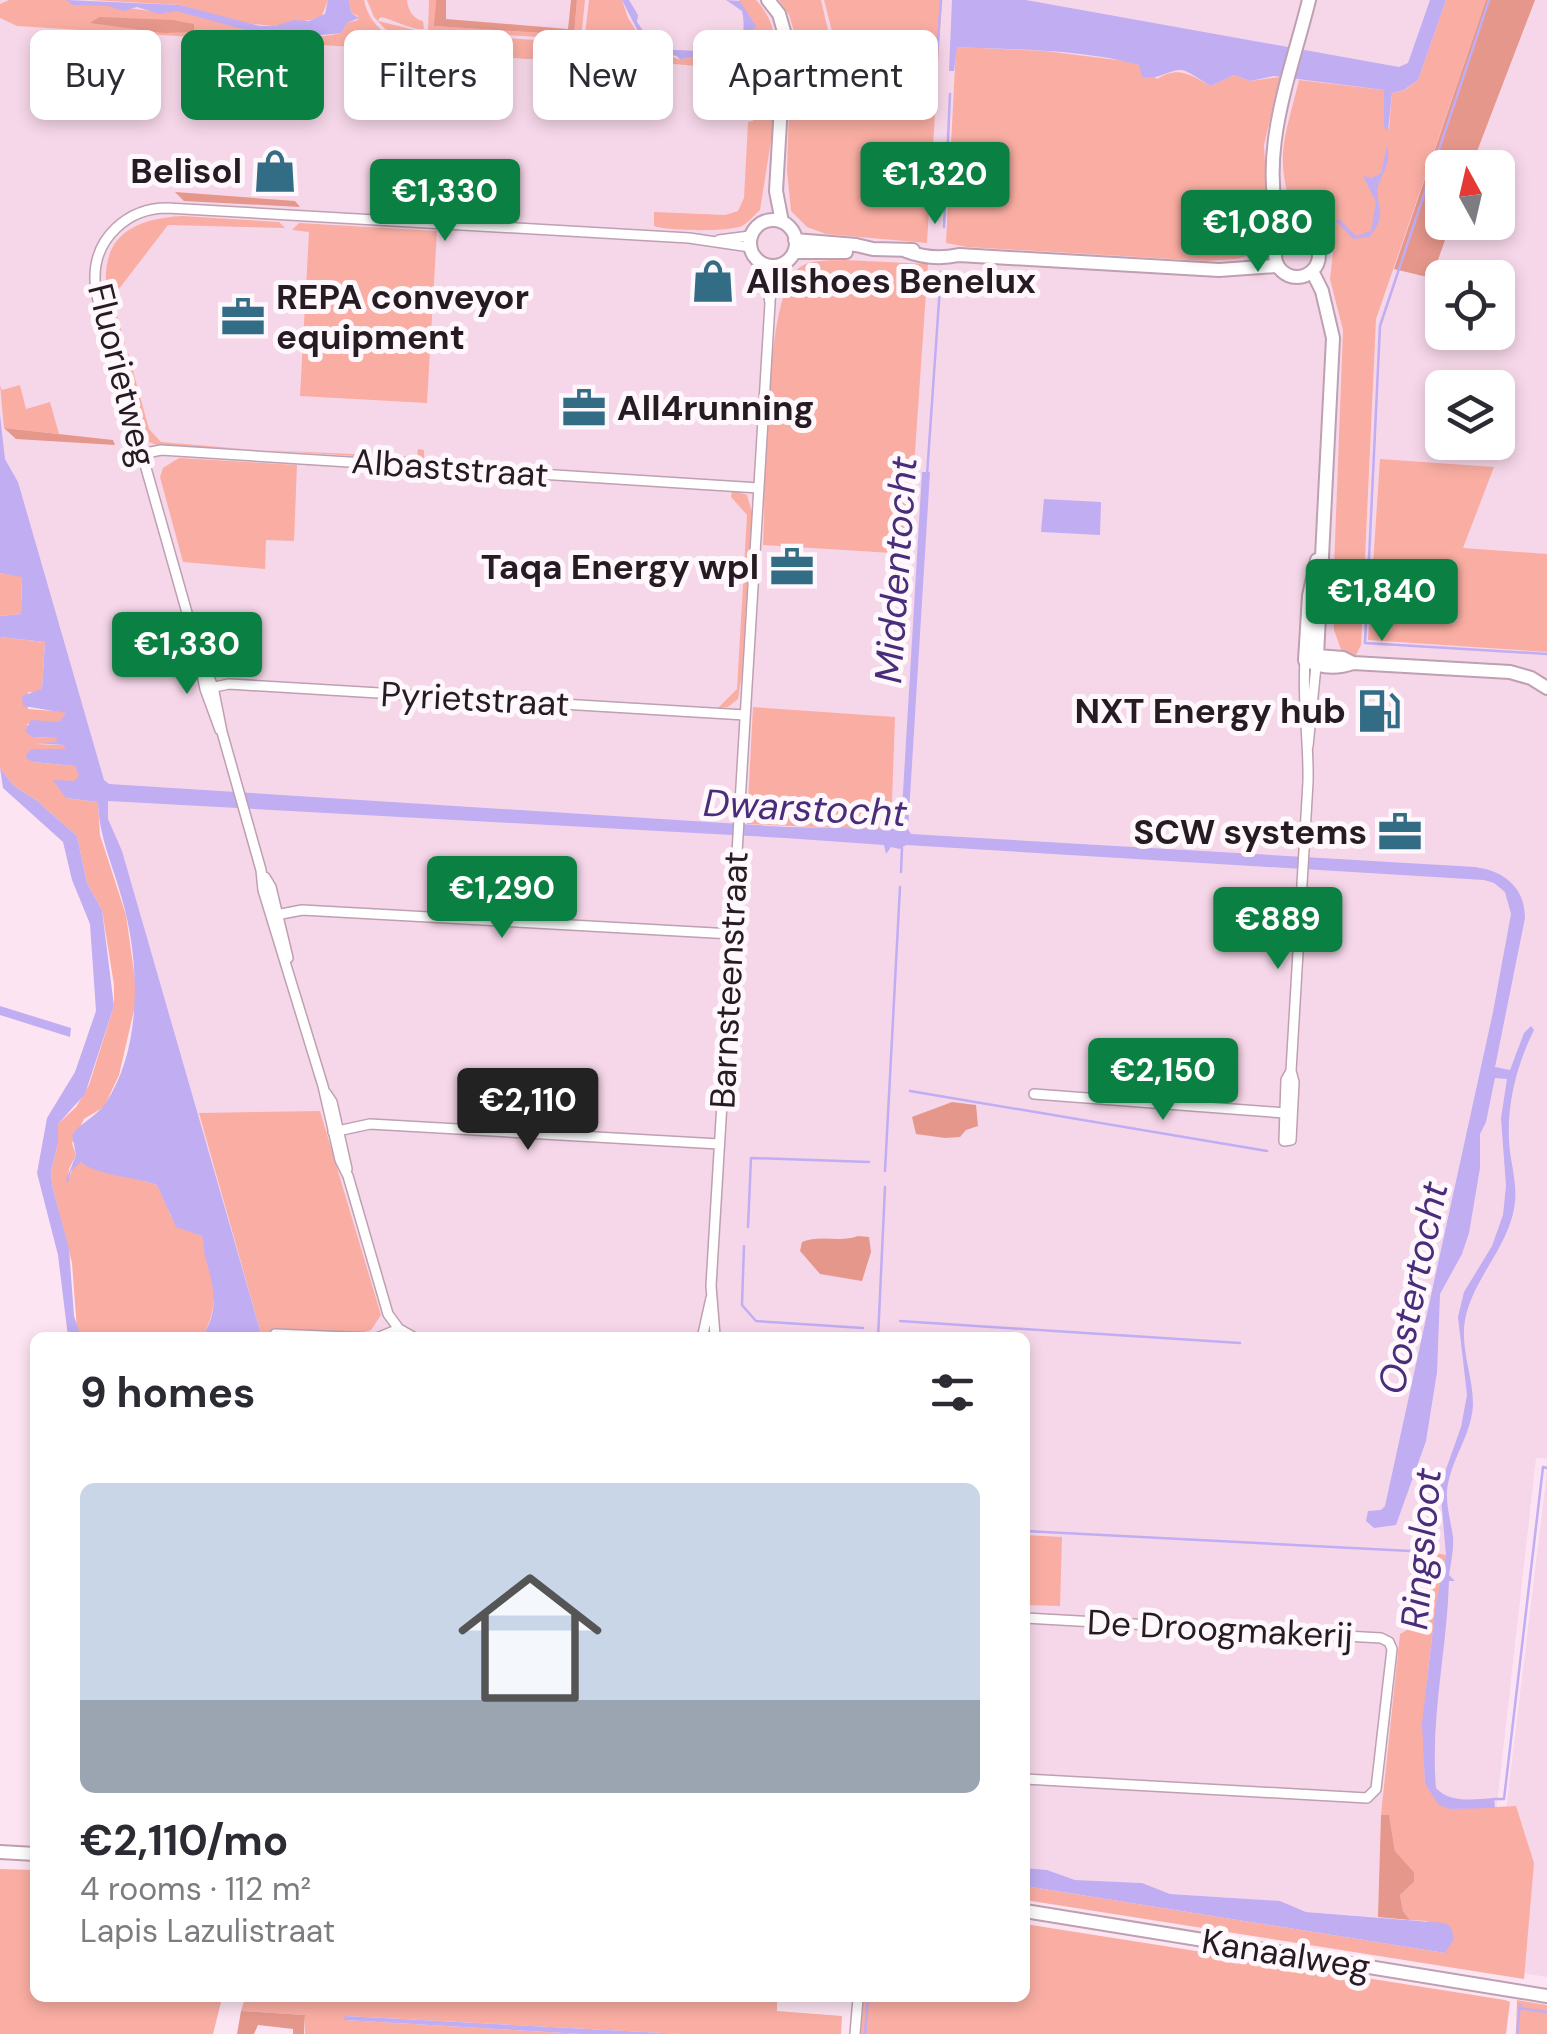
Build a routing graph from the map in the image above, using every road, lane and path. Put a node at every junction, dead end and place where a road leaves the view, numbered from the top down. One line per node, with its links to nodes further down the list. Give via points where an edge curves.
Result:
1 (768, 0): 3 (street, via 785,35)
2 (1309, 0): 4 (street, via 1273,151 1274,197)
3 (775, 221): 5 (street, via 757,226); 6 (street, via 793,232)
4 (1289, 235): 7 (street); 9 (street, via 1308,236 1317,246 1318,259)
5 (750, 242): 8 (street, via 753,256); 10 (street, Fluorietweg, via 167,208 140,212 107,238 95,280)
6 (795, 246): 7 (street, via 932,248 959,255 1234,269); 8 (street, via 785,263)
7 (1276, 260): 9 (street, via 1288,276)
8 (770, 265): 11 (street, Barnsteenstraat)
9 (1308, 273): 12 (street, via 1328,313 1334,350 1320,553 1309,596)
10 (141, 454): 11 (street, Albaststraat, via 161,450); 13 (street, Fluorietweg)
11 (759, 488): 15 (street, Barnsteenstraat)
12 (1313, 661): 14 (street, via 1510,672); 18 (street, via 1304,720 1304,852 1288,1113)
13 (209, 688): 15 (street, Pyrietstraat, via 229,684); 16 (street, Fluorietweg)
14 (1547, 688)
15 (745, 715): 17 (street, Barnsteenstraat)
16 (274, 916): 17 (street, via 302,910); 19 (street, Fluorietweg)
17 (732, 934): 20 (street, Barnsteenstraat)
18 (1034, 1094)
19 (336, 1131): 20 (street, via 370,1124); 22 (street, Fluorietweg, via 388,1314)
20 (719, 1144): 21 (street, Barnsteenstraat)
21 (711, 1298): 25 (street, Barnsteenstraat); 26 (street, Barnsteenstraat)
22 (399, 1329): 23 (street); 24 (street)
23 (391, 1332)
24 (404, 1332)
25 (699, 1332)
26 (717, 1332)
27 (1030, 1618): 28 (street, De Droogmakerij, via 1381,1638 1392,1652 1376,1790 1367,1798)
28 (1030, 1780)
29 (0, 1852): 30 (street)
30 (30, 1854)
31 (1030, 1912): 32 (street, Kanaalweg)
32 (1547, 1996)
33 (858, 2002): 34 (street)
34 (855, 2034)

